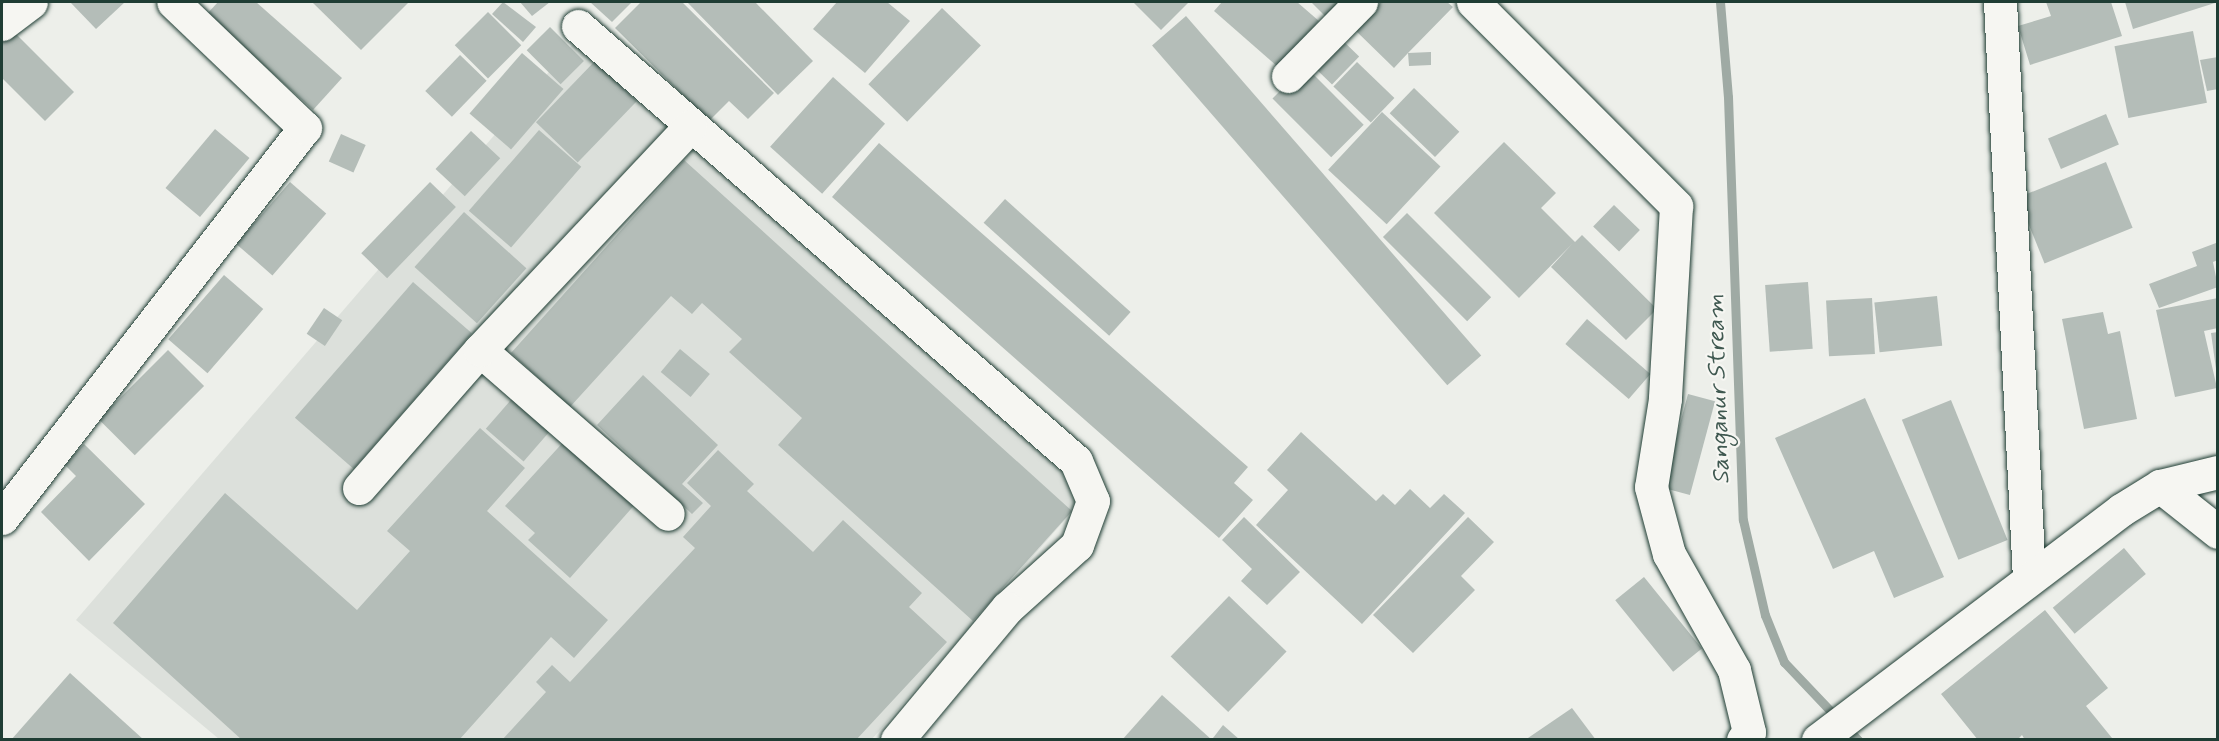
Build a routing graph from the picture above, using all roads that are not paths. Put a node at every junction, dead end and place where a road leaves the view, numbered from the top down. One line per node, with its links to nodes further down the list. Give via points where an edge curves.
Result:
1 (32, 2): 6 (street)
2 (173, 2): 15 (street, via 305,128)
3 (1361, 2): 8 (street)
4 (1473, 2): 19 (street, via 1676,207 1665,399 1651,487 1669,554 1734,670 1749,732)
5 (2000, 2): 17 (street)
6 (2, 24)
7 (578, 26): 9 (street)
8 (1288, 76)
9 (690, 126): 10 (street); 18 (street, via 1076,461 1093,501 1077,544 1007,608)
10 (480, 350): 13 (street); 14 (street)
11 (2217, 472): 12 (street)
12 (2160, 486): 16 (street); 17 (street)
13 (359, 488)
14 (668, 514)
15 (2, 518)
16 (2217, 532)
17 (2029, 578): 20 (street)
18 (897, 740)
19 (1743, 740)
20 (1818, 740)

